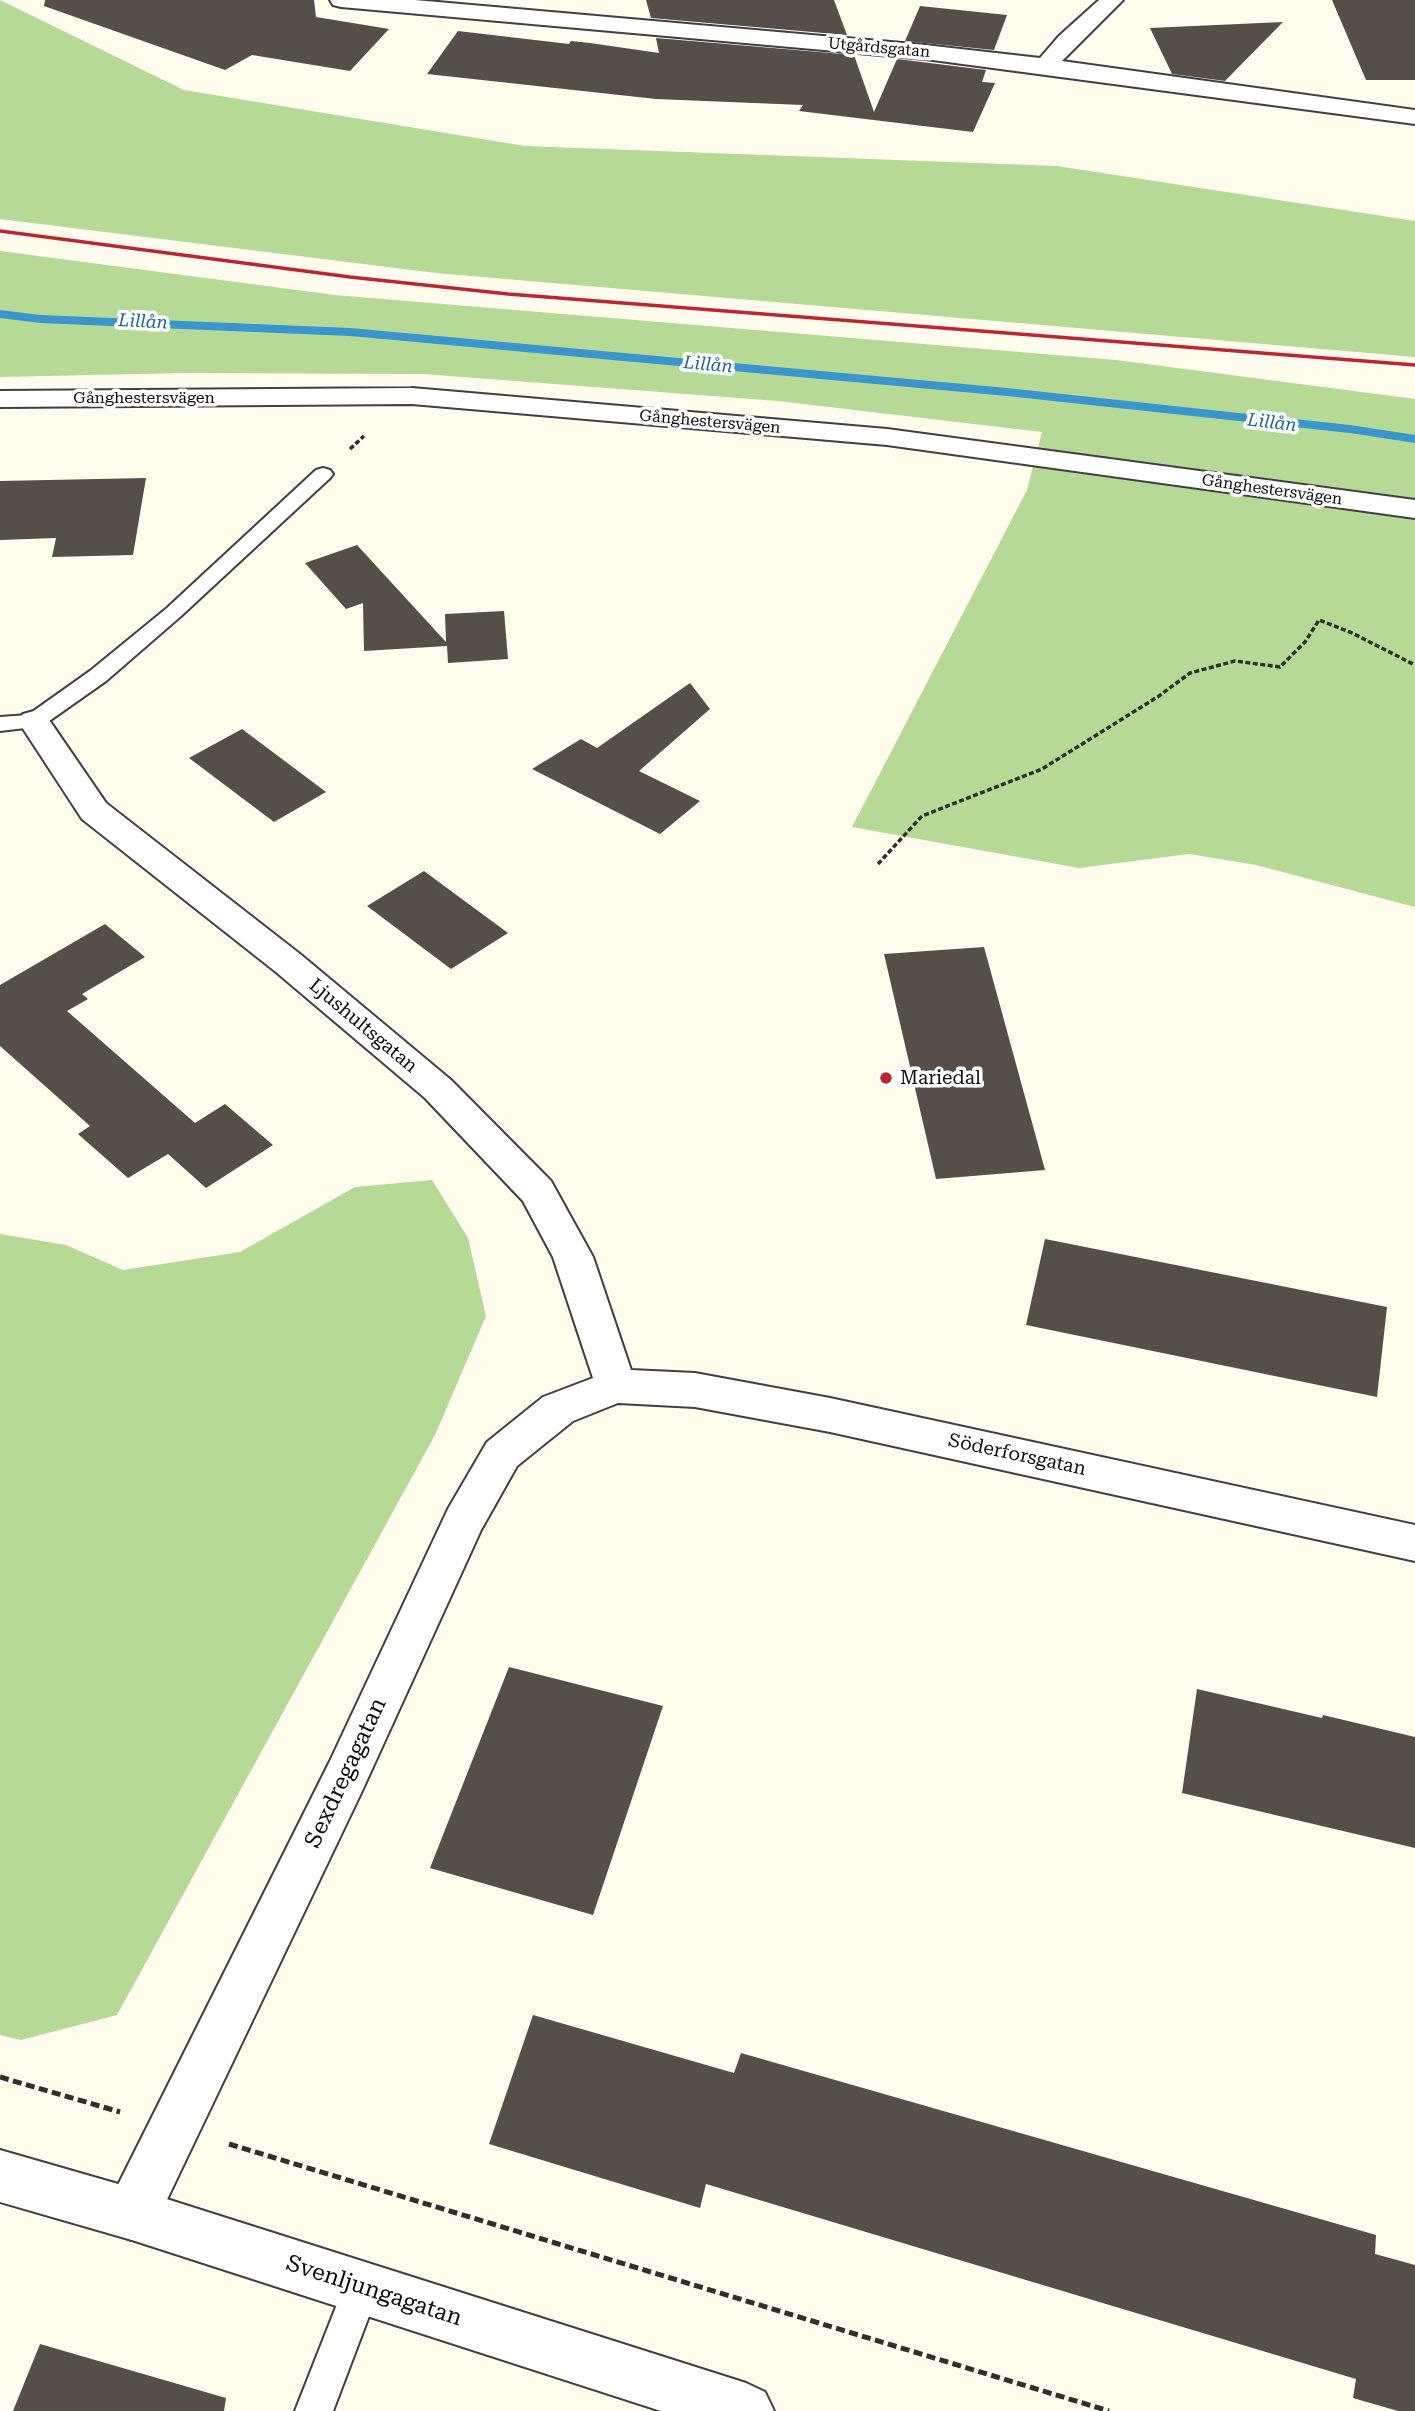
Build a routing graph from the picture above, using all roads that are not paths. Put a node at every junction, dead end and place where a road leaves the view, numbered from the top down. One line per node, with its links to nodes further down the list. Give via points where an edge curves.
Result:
1 (341, 0): 3 (street, Utgårdsgatan)
2 (1112, 0): 3 (street, via 1066,41)
3 (1046, 66): 4 (street, Utgårdsgatan)
4 (1415, 117)
5 (0, 399): 7 (street, Gånghestersvägen, via 412,396 887,438)
6 (323, 474): 8 (lane, via 98,676)
7 (1415, 509)
8 (17, 722): 9 (street, Ljushultsgatan, via 94,811 288,963 438,1089 537,1191 573,1257)
9 (616, 1387): 10 (street, Söderforsgatan, via 695,1390 830,1415); 12 (street, Sexdregagatan, via 558,1409 502,1454 463,1522 346,1776)
10 (1415, 1542)
11 (0, 2176): 12 (street, Svenljungagatan)
12 (132, 2214): 13 (street, Svenljungagatan)
13 (362, 2287): 14 (lane); 15 (street, Svenljungagatan)
14 (314, 2411)
15 (746, 2411)

